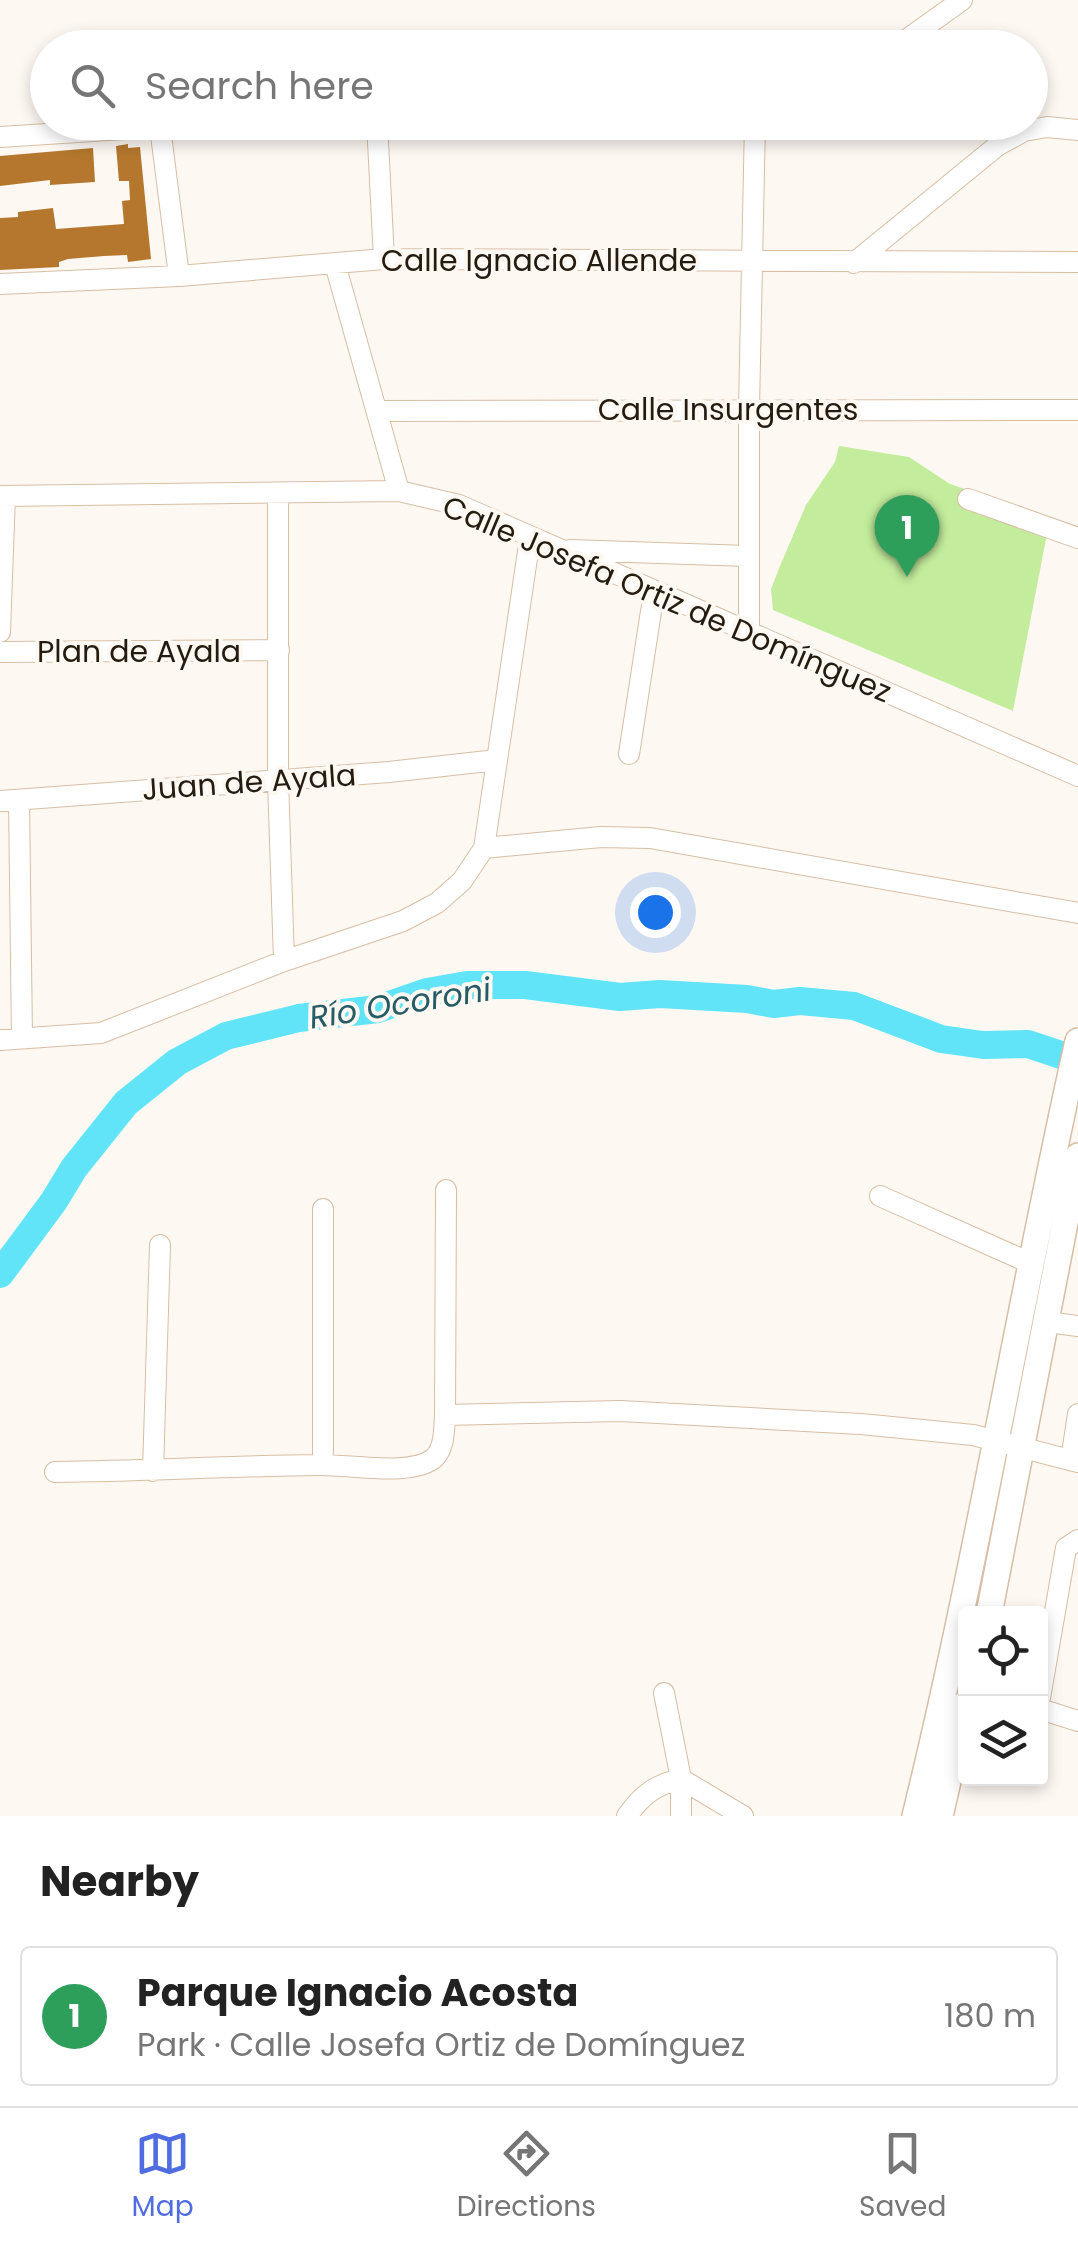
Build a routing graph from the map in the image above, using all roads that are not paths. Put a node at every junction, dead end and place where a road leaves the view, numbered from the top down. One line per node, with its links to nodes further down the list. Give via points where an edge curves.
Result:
1 (962, 0): 2 (street)
2 (920, 30)
3 (1048, 127): 4 (street)
4 (1078, 130)
5 (30, 136): 6 (street)
6 (0, 138)
7 (162, 140): 16 (street)
8 (378, 140): 11 (street)
9 (755, 140): 12 (street)
10 (1007, 140): 14 (street)
11 (384, 259): 12 (street, Calle Ignacio Allende); 15 (street, Calle Ignacio Allende)
12 (752, 260): 14 (street, Calle Ignacio Allende); 18 (street)
13 (1078, 262): 14 (street, Calle Ignacio Allende)
14 (854, 263)
15 (335, 264): 16 (street, Calle Ignacio Allende); 20 (street)
16 (179, 276): 17 (street, Calle Ignacio Allende)
17 (0, 284)
18 (749, 408): 19 (street, Calle Insurgentes); 20 (street, Calle Insurgentes); 28 (street)
19 (1078, 410)
20 (378, 412): 21 (street)
21 (399, 491): 22 (street, Calle Josefa Ortiz de Domínguez); 25 (street, Calle Josefa Ortiz de Domínguez, via 459,505)
22 (278, 495): 23 (street, Calle Josefa Ortiz de Domínguez); 32 (street)
23 (3, 496): 30 (street)
24 (968, 499): 26 (street)
25 (530, 538): 27 (street, Calle Josefa Ortiz de Domínguez); 35 (street)
26 (1078, 538)
27 (558, 550): 28 (street); 29 (street, Calle Josefa Ortiz de Domínguez)
28 (748, 556): 31 (street)
29 (654, 592): 31 (street, Calle Josefa Ortiz de Domínguez); 34 (street)
30 (0, 632)
31 (749, 633): 36 (street, Calle Josefa Ortiz de Domínguez)
32 (279, 650): 33 (street, Plan de Ayala); 37 (street)
33 (0, 652)
34 (630, 754)
35 (497, 760): 37 (street, Juan de Ayala); 39 (street)
36 (1078, 776)
37 (278, 780): 38 (street, Juan de Ayala); 41 (street)
38 (9, 800): 42 (street)
39 (484, 848): 40 (street, via 600,836 650,838); 41 (street, via 437,903)
40 (1078, 913)
41 (284, 961): 42 (street, via 100,1033)
42 (22, 1038): 43 (street)
43 (0, 1040)
44 (1078, 1040): 45 (main road)
45 (1067, 1167): 50 (main road); 51 (main road)
46 (446, 1190): 54 (street)
47 (880, 1196): 50 (street)
48 (323, 1209): 58 (street)
49 (160, 1245): 59 (street)
50 (1030, 1263): 55 (main road)
51 (1048, 1322): 52 (street); 56 (main road)
52 (1078, 1326)
53 (1078, 1414): 57 (street)
54 (445, 1416): 55 (street, via 639,1412 940,1430); 58 (street, via 434,1458 402,1467)
55 (996, 1440): 56 (street); 72 (main road)
56 (1022, 1448): 57 (street); 62 (main road)
57 (1074, 1461)
58 (323, 1465): 59 (street)
59 (153, 1470): 60 (street)
60 (55, 1472)
61 (1078, 1540): 64 (street, via 1066,1548)
62 (991, 1606)
63 (664, 1693): 68 (street)
64 (1040, 1696)
65 (1048, 1712): 66 (street)
66 (1078, 1721)
67 (958, 1738): 73 (main road)
68 (681, 1779): 69 (street, via 659,1784); 70 (street); 71 (street)
69 (627, 1816)
70 (681, 1816)
71 (743, 1816)
72 (915, 1816)
73 (940, 1816)

